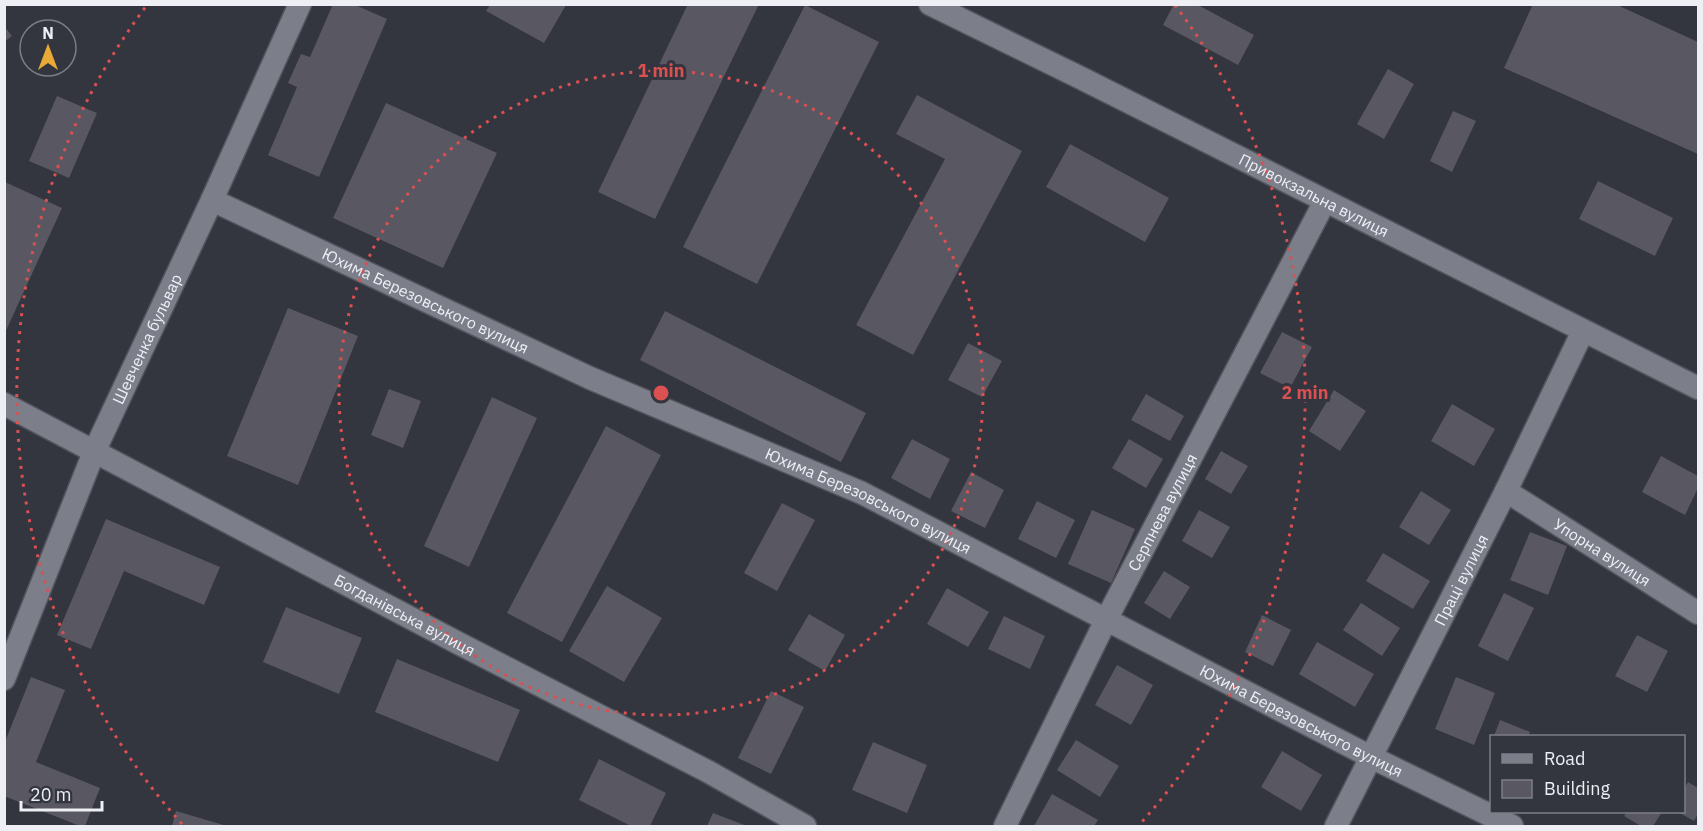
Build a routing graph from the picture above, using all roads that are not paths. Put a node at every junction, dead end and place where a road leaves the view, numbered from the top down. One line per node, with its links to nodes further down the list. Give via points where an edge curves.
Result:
1 (300, 4): 3 (street, Шевченка бульвар)
2 (930, 4): 4 (street, Привокзальна вулиця)
3 (212, 200): 8 (street, Шевченка бульвар); 11 (street, Юхима Березовського вулиця, via 590,378 862,493)
4 (1325, 201): 5 (street, Привокзальна вулиця); 11 (street, Серпнева вулиця)
5 (1583, 331): 6 (street, Привокзальна вулиця); 9 (street, Праці вулиця)
6 (1698, 388)
7 (4, 404): 8 (street, Богданівська вулиця)
8 (94, 452): 12 (street, Шевченка бульвар); 14 (street, Богданівська вулиця)
9 (1506, 491): 10 (street, Упорна вулиця); 13 (street, Праці вулиця)
10 (1698, 613)
11 (1106, 620): 13 (street, Юхима Березовського вулиця); 15 (street, Серпнева вулиця)
12 (4, 679)
13 (1371, 757): 16 (street, Праці вулиця); 17 (street, Юхима Березовського вулиця)
14 (805, 826)
15 (1005, 826)
16 (1336, 826)
17 (1512, 826)

